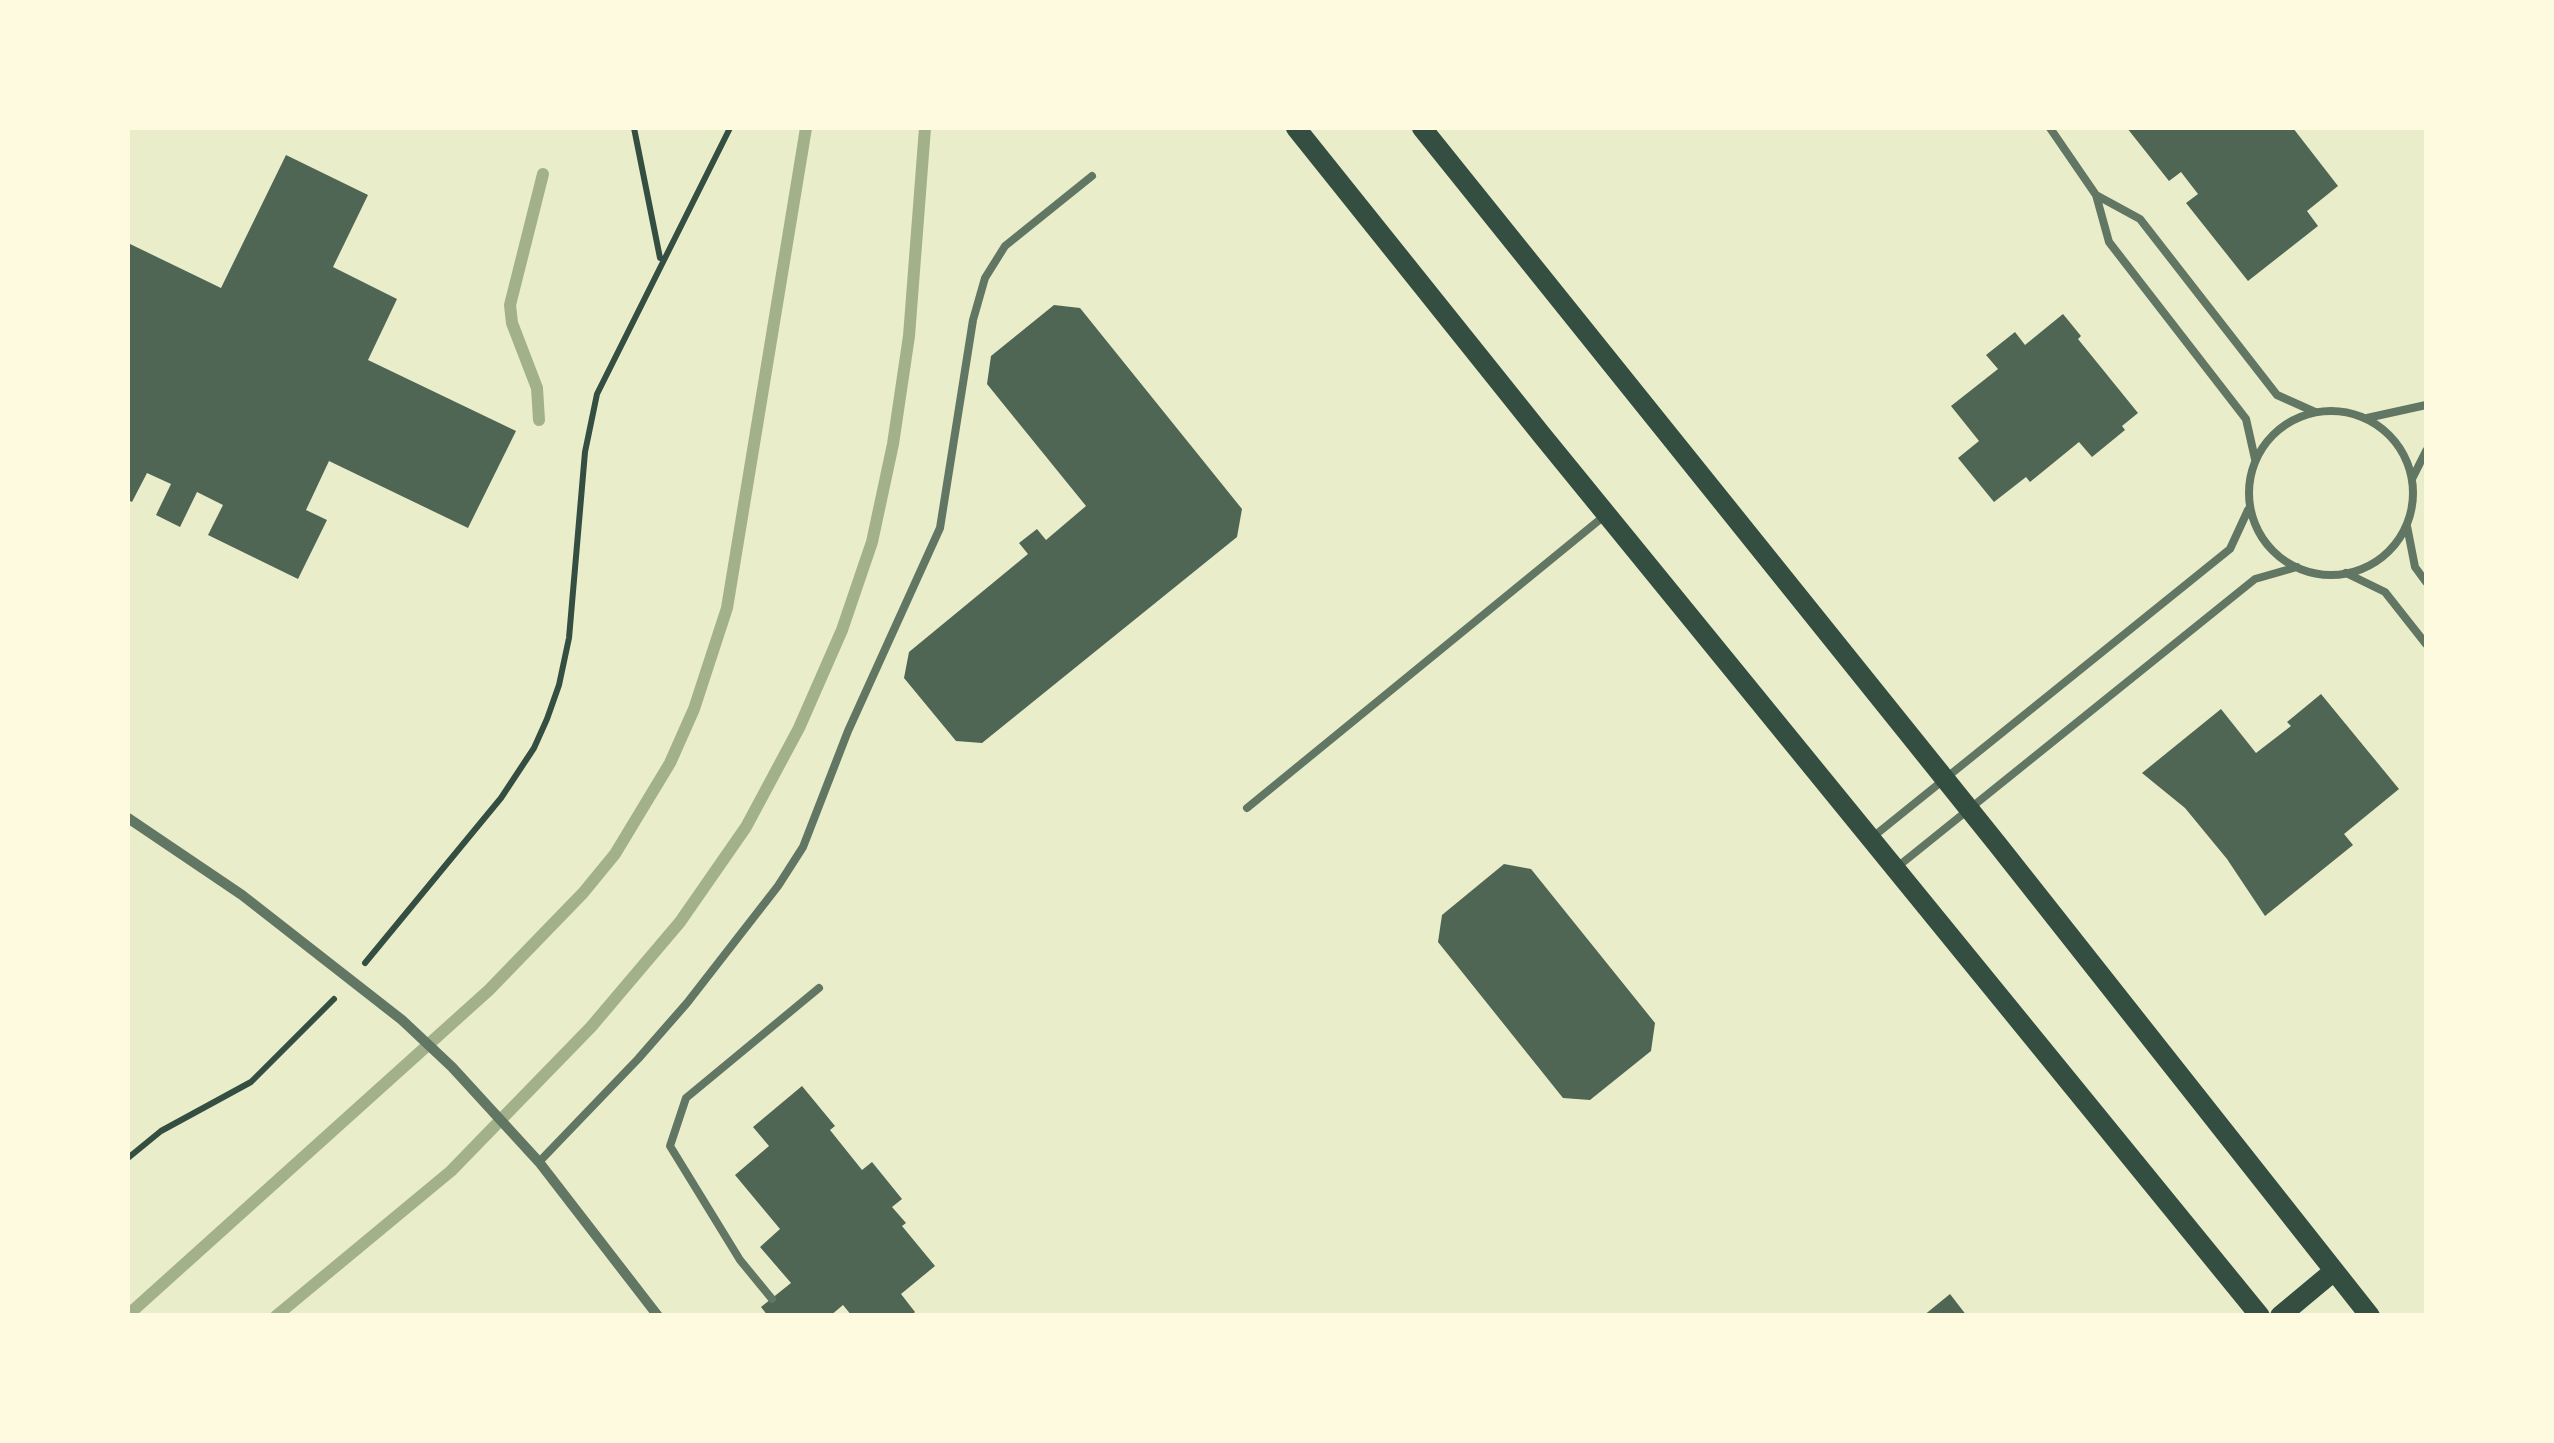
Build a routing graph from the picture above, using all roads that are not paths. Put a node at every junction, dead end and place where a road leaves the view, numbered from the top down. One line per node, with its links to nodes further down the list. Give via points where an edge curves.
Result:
1 (1296, 128): 13 (main road)
2 (1422, 128): 19 (main road)
3 (2050, 128): 5 (lane)
4 (1092, 176): 26 (lane, via 1005,246 985,278 940,528 848,730 811,830 778,886 687,1003)
5 (2096, 195): 7 (lane, via 2140,220 2277,394); 10 (lane, via 2109,242 2246,419)
6 (2426, 405): 8 (lane)
7 (2315, 412): 8 (lane); 10 (lane, via 2290,421)
8 (2366, 419): 11 (lane, via 2388,433)
9 (2426, 451): 11 (lane)
10 (2255, 459): 12 (lane)
11 (2412, 479): 14 (lane)
12 (2250, 506): 15 (lane, via 2261,539); 19 (lane, via 2230,549)
13 (1606, 514): 20 (lane); 23 (main road)
14 (2407, 523): 16 (lane, via 2386,555); 17 (lane, via 2415,568)
15 (2297, 568): 16 (lane); 21 (lane, via 2255,580)
16 (2346, 573): 18 (lane, via 2385,592)
17 (2426, 582)
18 (2426, 644)
19 (1944, 779): 21 (main road); 23 (lane)
20 (1246, 808)
21 (1968, 809): 24 (lane); 27 (main road)
22 (128, 818): 26 (street, via 242,895 402,1020)
23 (1871, 838): 24 (main road)
24 (1896, 868): 30 (main road)
25 (819, 988): 28 (lane, via 686,1098 670,1146 740,1260)
26 (539, 1162): 29 (street)
27 (2334, 1271): 31 (main road); 32 (main road)
28 (772, 1298)
29 (658, 1316)
30 (2260, 1316)
31 (2280, 1316)
32 (2370, 1316)

